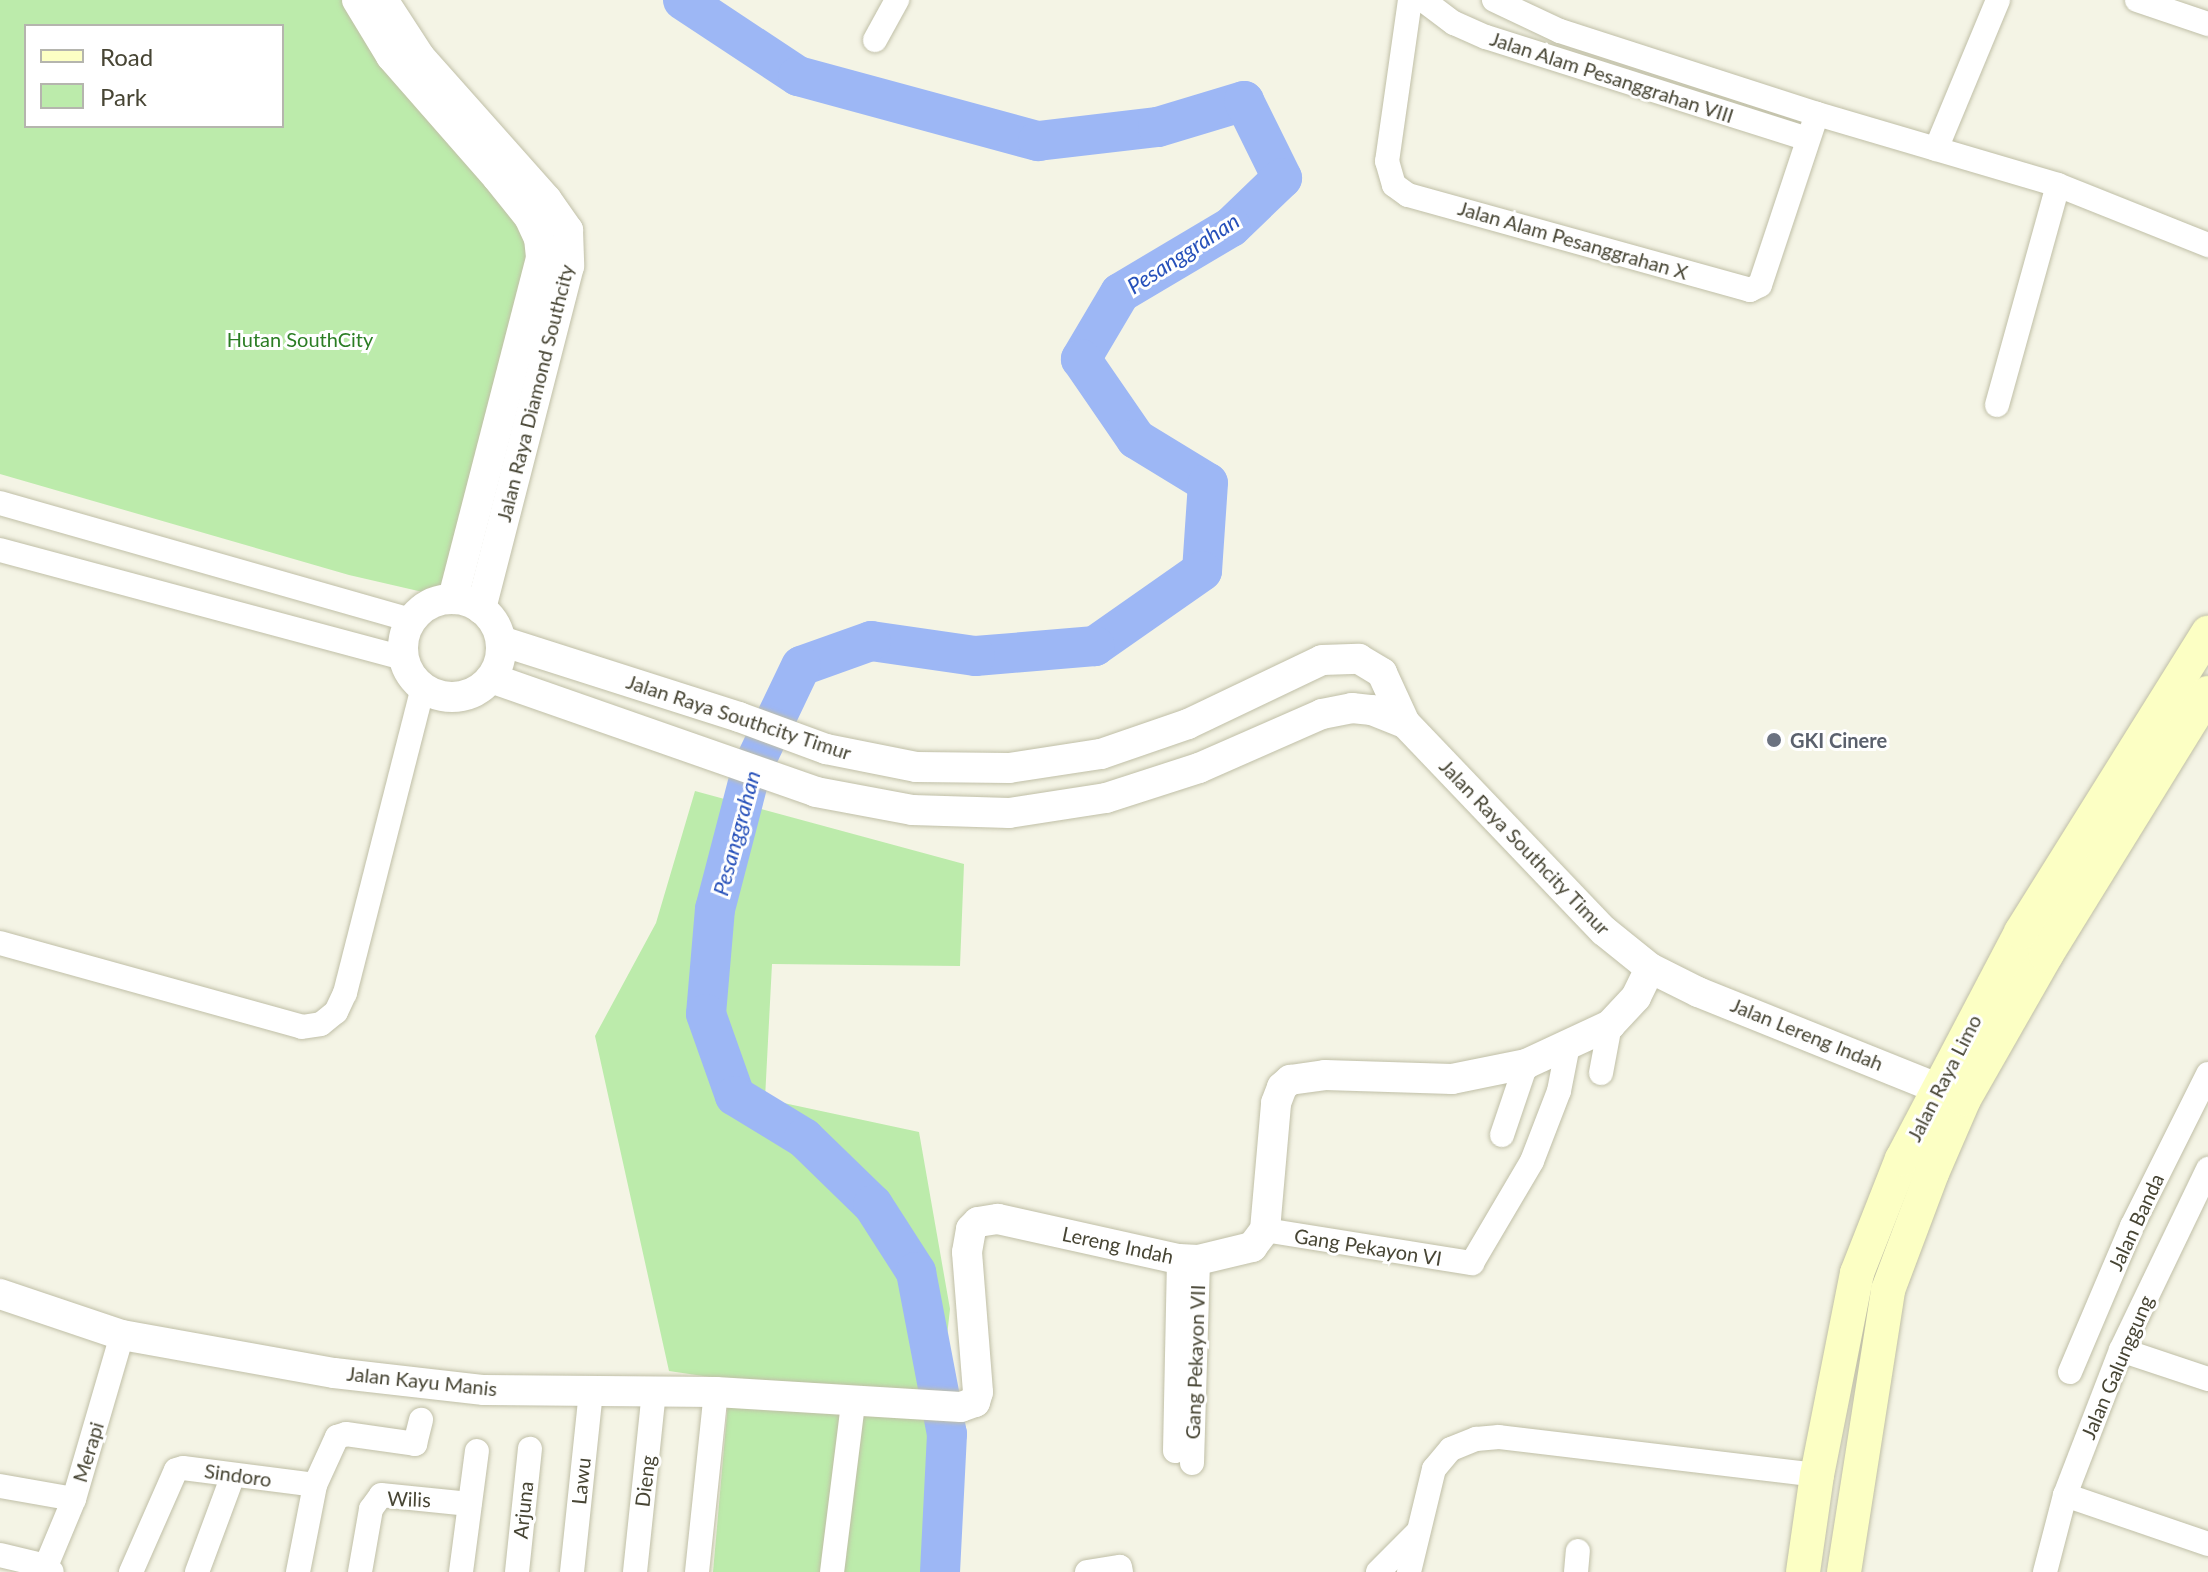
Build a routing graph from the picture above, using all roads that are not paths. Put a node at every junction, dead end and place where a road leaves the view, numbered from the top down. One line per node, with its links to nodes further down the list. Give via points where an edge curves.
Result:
1 (357, 0): 19 (street, Jalan Raya Diamond Southcity, via 391,56 497,177 539,238 541,258)
2 (383, 0): 19 (street, Jalan Raya Diamond Southcity, via 420,57 568,230 569,266)
3 (897, 0): 10 (street)
4 (1410, 0): 12 (street, Jalan Alam Pesanggrahan X, via 1387,161 1394,185 1408,195 1750,290 1760,285)
5 (1423, 0): 12 (street, Jalan Alam Pesanggrahan VIII, via 1454,23 1486,37)
6 (1494, 0): 11 (street, Jalan Alam Pesanggrahan VIII, via 1560,31)
7 (1998, 0): 13 (street)
8 (2137, 0): 9 (street)
9 (2208, 24)
10 (875, 40)
11 (1817, 114): 12 (street, Jalan Alam Pesanggrahan X); 13 (street, Jalan Alam Pesanggrahan VIII)
12 (1807, 139)
13 (1936, 149): 14 (street, Jalan Alam Pesanggrahan VIII)
14 (2058, 185): 15 (street, Jalan Alam Pesanggrahan VIII); 16 (street)
15 (2208, 245)
16 (1997, 405)
17 (0, 503): 20 (street)
18 (0, 550): 23 (street)
19 (467, 604): 20 (street, via 437,601); 22 (street, via 491,618)
20 (411, 620): 23 (street, via 403,638)
21 (2208, 633): 35 (main road, Jalan Raya Limo, via 2021,932)
22 (501, 641): 24 (street); 27 (street, Jalan Raya Southcity Timur, via 826,749 916,767 1009,768 1101,754 1188,724 1322,660 1359,659 1382,673)
23 (403, 658): 25 (street)
24 (491, 678): 25 (street, via 459,697); 27 (street, Jalan Raya Southcity Timur, via 816,792 912,810 1009,813 1106,798 1199,768 1322,714 1361,707)
25 (423, 688): 28 (street, via 345,993 336,1012 321,1024 302,1027)
26 (2208, 693): 35 (main road, Jalan Raya Limo, via 2046,955)
27 (1405, 723): 29 (street, Jalan Raya Southcity Timur, via 1604,931)
28 (0, 943)
29 (1650, 968): 30 (street, via 1636,997); 35 (street, Jalan Lereng Indah)
30 (1610, 1025): 31 (street); 33 (street)
31 (1568, 1045): 32 (street); 39 (street, Gang Pekayon VI, via 1559,1091 1532,1161 1472,1263)
32 (1526, 1064): 36 (street); 39 (street, via 1452,1079 1325,1075 1290,1080 1276,1103)
33 (1601, 1073)
34 (2208, 1074): 44 (street, Jalan Banda, via 2132,1226)
35 (1951, 1093): 55 (main road, Jalan Raya Limo, via 1902,1159 1857,1273); 80 (main road, Jalan Raya Limo, via 1888,1290)
36 (1502, 1135)
37 (2208, 1169): 38 (street, Jalan Galunggung)
38 (2200, 1199): 43 (street, Jalan Galunggung)
39 (1265, 1230): 40 (street, Lereng Indah, via 1252,1247)
40 (1188, 1259): 49 (street, Lereng Indah, via 998,1219 978,1222 971,1229 967,1252 975,1402 961,1407); 53 (street, Gang Pekayon VII)
41 (0, 1294): 42 (street, Jalan Kayu Manis)
42 (122, 1335): 46 (street, Jalan Kayu Manis, via 334,1373 484,1390); 59 (street, Merapi)
43 (2121, 1350): 45 (street); 58 (street, Jalan Galunggung)
44 (2070, 1372)
45 (2208, 1379)
46 (591, 1390): 47 (street, Jalan Kayu Manis); 71 (street, Lawu)
47 (654, 1391): 48 (street, Jalan Kayu Manis); 72 (street, Dieng)
48 (716, 1392): 49 (street, Jalan Kayu Manis); 73 (street)
49 (853, 1403): 74 (street)
50 (421, 1420): 56 (street, via 415,1444 337,1437)
51 (530, 1449): 70 (street, Arjuna)
52 (477, 1451): 60 (street)
53 (1184, 1457)
54 (233, 1475): 56 (street, Sindoro); 65 (street, Sindoro, via 176,1470); 66 (street)
55 (1817, 1475): 61 (street, via 1486,1437 1458,1444 1439,1461); 79 (main road, Jalan Raya Limo)
56 (315, 1485): 67 (street)
57 (0, 1486): 59 (street)
58 (2065, 1495): 62 (street); 81 (street, Jalan Galunggung)
59 (74, 1499): 64 (street, Merapi)
60 (470, 1504): 68 (street, Wilis, via 381,1495 371,1509); 69 (street)
61 (1417, 1533): 77 (street); 78 (street)
62 (2208, 1544)
63 (0, 1555): 64 (street)
64 (49, 1569)
65 (131, 1572)
66 (197, 1572)
67 (298, 1572)
68 (360, 1572)
69 (461, 1572)
70 (517, 1572)
71 (572, 1572)
72 (635, 1572)
73 (697, 1572)
74 (832, 1572)
75 (1087, 1572): 76 (street, via 1120,1567)
76 (1121, 1572)
77 (1378, 1572)
78 (1409, 1572)
79 (1803, 1572)
80 (1844, 1572)
81 (2045, 1572)

